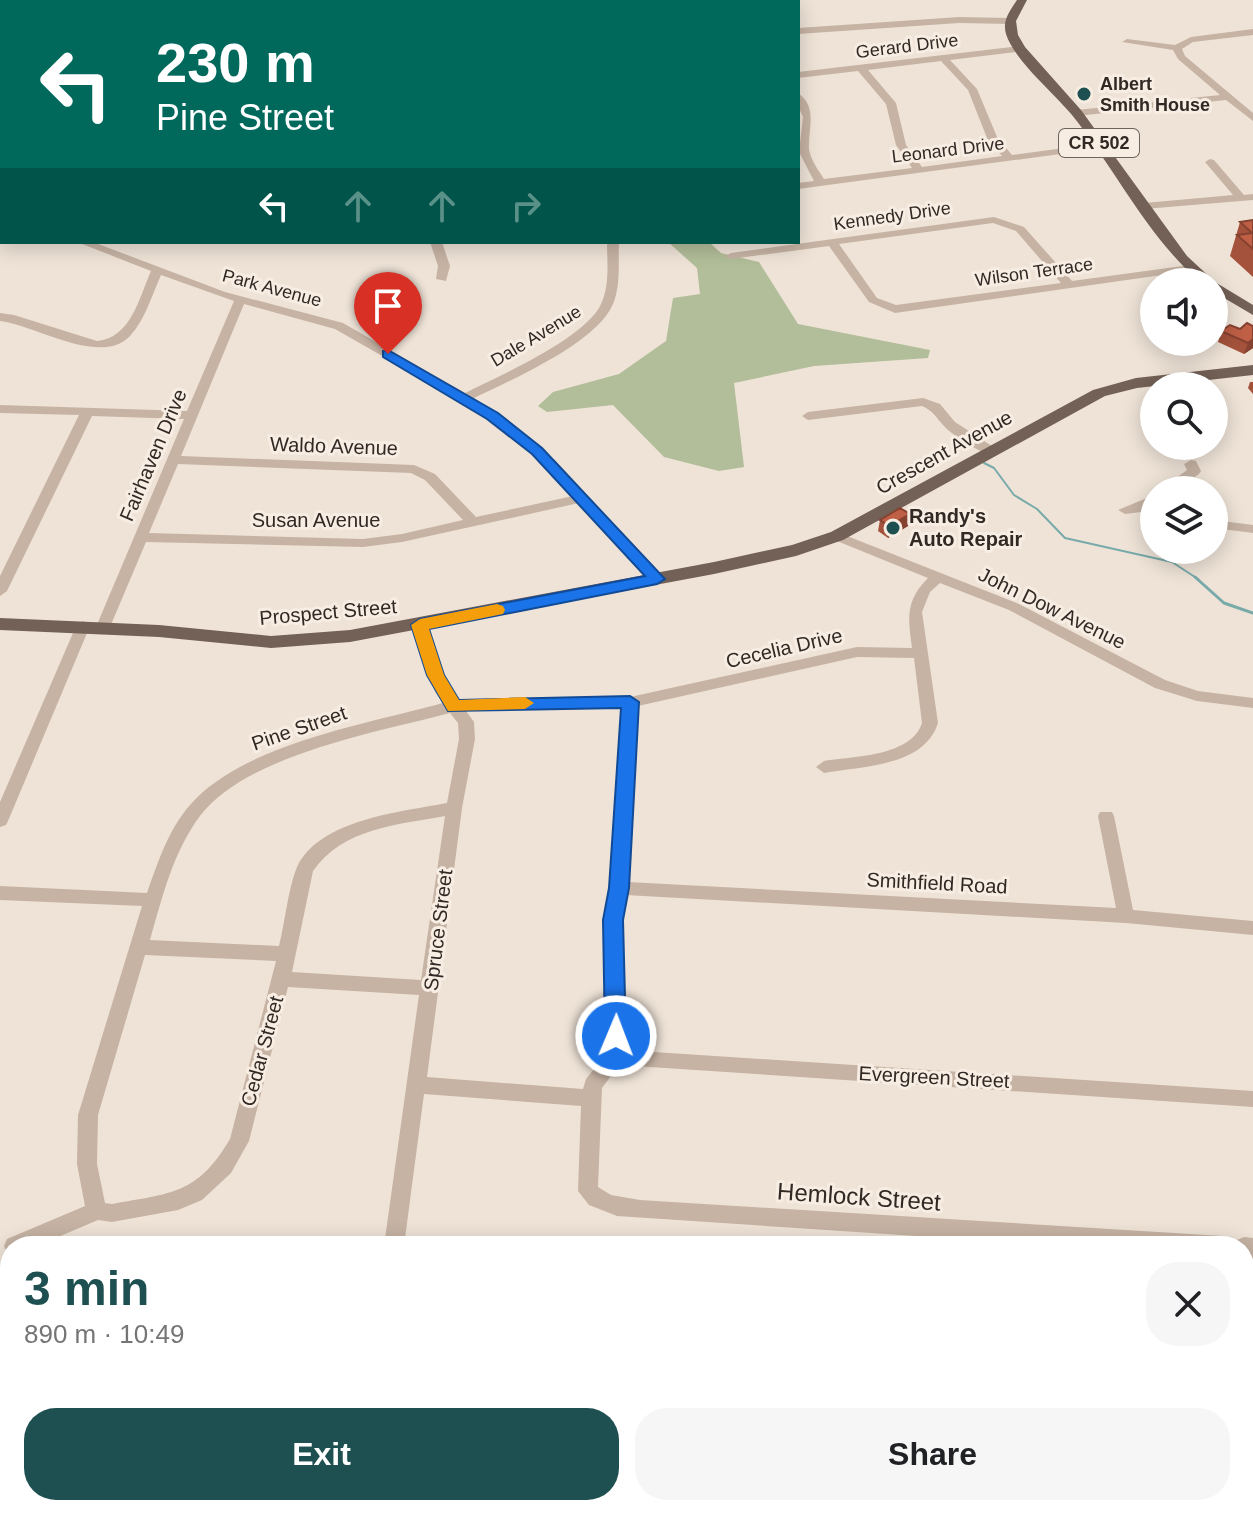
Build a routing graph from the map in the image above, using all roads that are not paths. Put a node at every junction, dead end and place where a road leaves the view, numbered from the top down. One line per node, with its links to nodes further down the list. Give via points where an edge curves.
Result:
1 (1022, 0): 2 (main road)
2 (1010, 21): 3 (street); 7 (main road, CR 502)
3 (800, 31)
4 (1253, 32): 6 (street, via 1191,40)
5 (1127, 42): 6 (street)
6 (1177, 48): 11 (street)
7 (1021, 49): 8 (street, Gerard Drive); 13 (main road, CR 502)
8 (943, 58): 9 (street, Gerard Drive); 16 (street, via 972,89 992,138)
9 (861, 68): 10 (street, Gerard Drive); 18 (street, via 891,103 901,145)
10 (800, 75)
11 (1229, 97): 13 (street); 14 (street)
12 (800, 100): 19 (street, via 808,117 804,152)
13 (1077, 113): 15 (main road, CR 502)
14 (1253, 118)
15 (1101, 146): 16 (street, Leonard Drive); 22 (main road, CR 502)
16 (1009, 158): 18 (street, Leonard Drive)
17 (1210, 162): 21 (street)
18 (919, 170): 19 (street, Leonard Drive)
19 (821, 183): 20 (street, Leonard Drive)
20 (800, 186)
21 (1247, 198): 22 (street)
22 (1144, 206): 28 (main road, CR 502)
23 (832, 242): 27 (street, Kennedy Drive); 32 (street, Kennedy Drive, via 994,220 1020,229); 32 (street, Wilson Terrace, via 873,300 883,306 904,309)
24 (88, 244): 29 (street, Park Avenue)
25 (437, 244): 31 (street)
26 (613, 244): 38 (street, Dale Avenue, via 608,305 597,320)
27 (731, 256)
28 (1190, 268)
29 (157, 270): 34 (street, Park Avenue); 36 (street, via 130,327 115,342 86,344 24,320)
30 (1140, 275): 32 (street, Wilson Terrace)
31 (442, 279)
32 (1069, 285)
33 (1228, 295): 35 (main road)
34 (240, 300): 38 (street, Park Avenue, via 339,326); 41 (street, Fairhaven Drive)
35 (1253, 311)
36 (0, 317)
37 (1253, 370): 43 (main road, Crescent Avenue, via 1118,387 1084,399)
38 (465, 398): 47 (street, Park Avenue, via 537,451)
39 (0, 409): 40 (street)
40 (87, 412): 41 (street); 57 (street)
41 (191, 415): 44 (street, Fairhaven Drive)
42 (808, 416): 43 (street, via 923,402)
43 (990, 451): 53 (main road, Crescent Avenue)
44 (172, 460): 50 (street, Waldo Avenue, via 414,469 430,477); 54 (street, Fairhaven Drive)
45 (1191, 464): 46 (street, via 1194,471)
46 (1187, 476)
47 (583, 498): 50 (street, Susan Avenue); 56 (street, Park Avenue)
48 (1140, 507): 49 (street)
49 (1125, 510)
50 (473, 523): 54 (street, Susan Avenue, via 363,543)
51 (1228, 526): 52 (street)
52 (1253, 529)
53 (837, 536): 55 (street, John Dow Avenue); 56 (main road, Crescent Avenue, via 796,550)
54 (140, 537): 61 (street, Fairhaven Drive)
55 (938, 576): 62 (street, via 924,590 915,612); 65 (street, John Dow Avenue, via 1014,607 1160,684 1201,697)
56 (657, 579): 59 (main road, Prospect Street)
57 (0, 591)
58 (0, 624): 60 (main road, Prospect Street)
59 (420, 625): 61 (main road, Prospect Street, via 271,642); 66 (street, Spruce Street, via 436,675)
60 (83, 626): 61 (main road, Prospect Street); 71 (street)
61 (103, 627)
62 (919, 653): 63 (street, Cecelia Drive, via 857,652); 68 (street, via 930,723 926,738 909,750)
63 (659, 697): 64 (street, Pine Street)
64 (630, 702): 66 (street, Pine Street); 72 (street)
65 (1251, 703): 67 (street)
66 (454, 706): 69 (street, Spruce Street, via 466,722 467,739); 74 (street, Pine Street, via 286,752 237,775 183,826)
67 (1253, 722)
68 (824, 767)
69 (454, 808): 78 (street, Cedar Street, via 349,832 318,850 305,869); 80 (street, Spruce Street)
70 (1106, 816): 75 (street)
71 (0, 821)
72 (619, 888): 75 (street, Smithfield Road); 81 (street, via 613,920 618,1015)
73 (0, 893): 74 (street)
74 (153, 900): 77 (street, Pine Street)
75 (1126, 916): 76 (street, Smithfield Road)
76 (1253, 928)
77 (139, 947): 78 (street); 85 (street, Pine Street, via 88,1115 84,1149)
78 (287, 954): 79 (street, Cedar Street)
79 (281, 979): 80 (street); 85 (street, Cedar Street, via 239,1141 224,1167 178,1201)
80 (431, 988): 82 (street, Spruce Street)
81 (614, 1057): 83 (street, via 593,1085); 84 (street, Evergreen Street)
82 (418, 1085): 83 (street); 87 (street, Spruce Street)
83 (591, 1098): 88 (street, Hemlock Street, via 588,1191 607,1205)
84 (1253, 1099)
85 (97, 1211): 86 (street, Cedar Street)
86 (38, 1236)
87 (395, 1236)
88 (1062, 1236)

